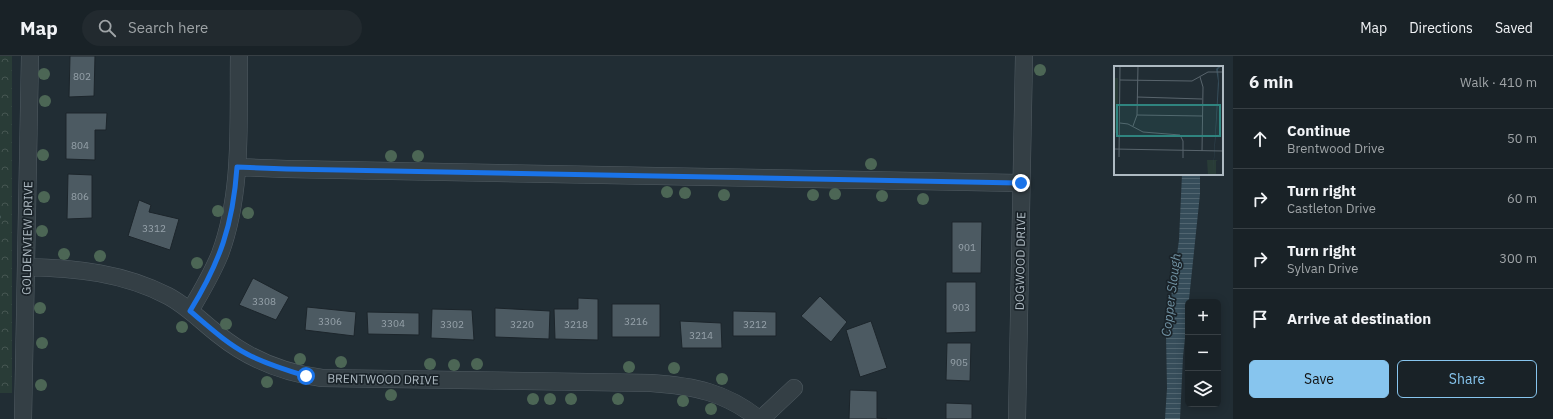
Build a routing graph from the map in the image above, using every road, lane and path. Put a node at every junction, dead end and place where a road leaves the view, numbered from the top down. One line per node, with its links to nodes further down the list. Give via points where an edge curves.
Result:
1 (30, 56): 6 (street, GOLDENVIEW DRIVE)
2 (239, 56): 4 (street)
3 (1024, 56): 5 (street, DOGWOOD DRIVE)
4 (237, 167): 5 (street); 7 (street, via 234,198 222,249 207,284)
5 (1021, 183): 11 (street, DOGWOOD DRIVE)
6 (26, 267): 7 (street, BRENTWOOD DRIVE, via 70,268 126,279 168,296); 9 (street, GOLDENVIEW DRIVE)
7 (190, 311): 10 (street, BRENTWOOD DRIVE, via 246,354 277,368 306,376 680,385 706,390)
8 (794, 388): 10 (street)
9 (23, 419)
10 (760, 419)
11 (1017, 419)

